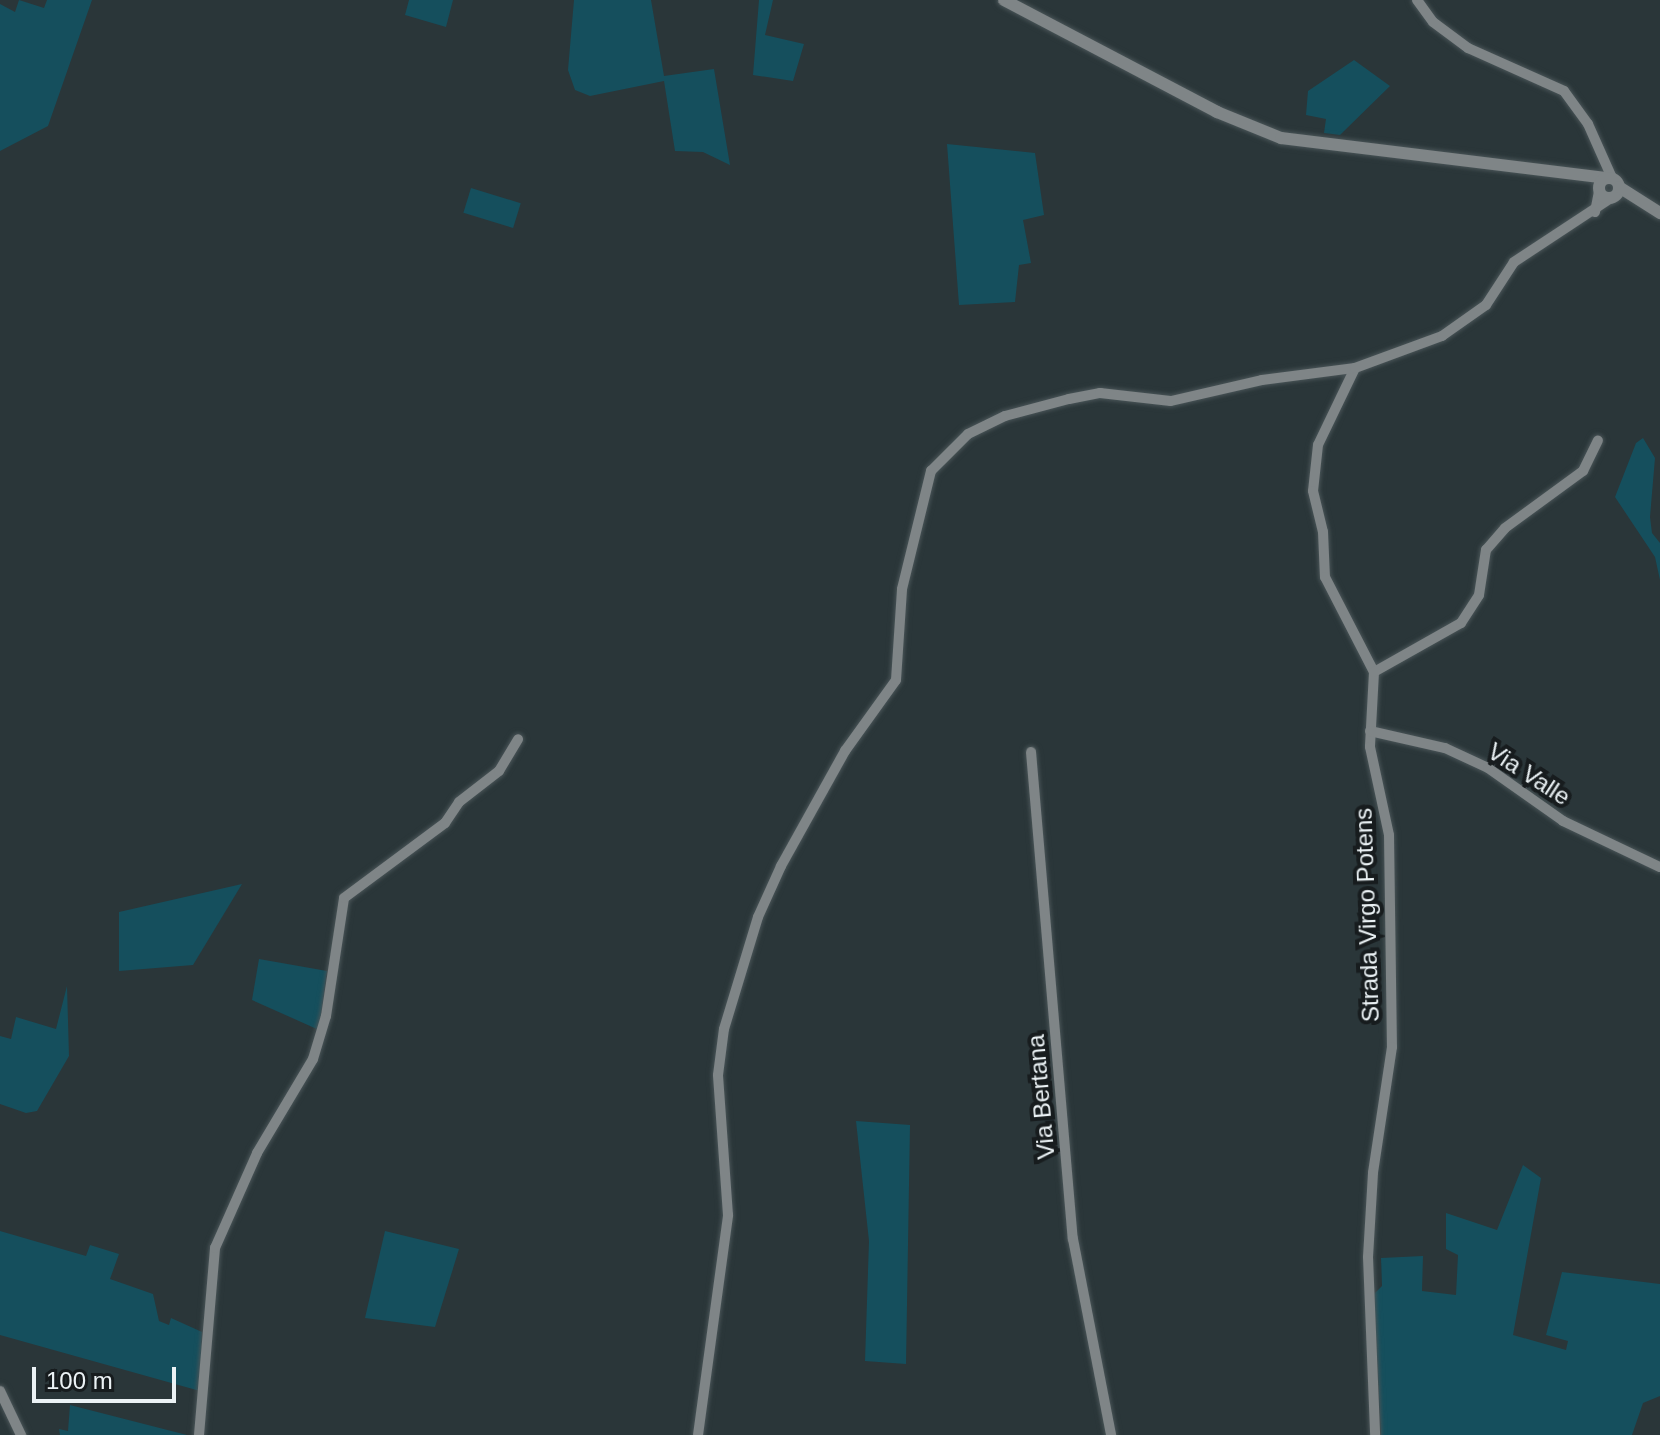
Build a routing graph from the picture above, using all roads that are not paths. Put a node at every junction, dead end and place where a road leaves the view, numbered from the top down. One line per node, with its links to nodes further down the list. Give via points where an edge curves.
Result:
1 (1004, 0): 3 (street, via 1229,118 1281,138)
2 (1417, 0): 4 (street, via 1433,22 1468,48 1564,91 1588,124)
3 (1564, 171): 4 (street); 5 (street)
4 (1613, 188): 5 (street); 6 (street); 7 (street)
5 (1599, 190): 6 (street)
6 (1595, 212): 8 (street, via 1514,262 1470,319 1442,336)
7 (1660, 213)
8 (1355, 368): 10 (street, via 1318,445 1313,491 1323,532 1325,577); 18 (street, via 1262,380 1171,401 1100,393 1069,399 1005,416 968,434 931,471 902,589 896,680 845,751 781,866 758,917 724,1029 718,1075 728,1215)
9 (1598, 440): 10 (street, via 1583,471 1505,528 1486,550 1479,595 1461,623)
10 (1374, 672): 11 (street, Strada Virgo Potens)
11 (1370, 731): 14 (street, Via Valle, via 1445,748 1488,768 1563,821); 20 (street, Strada Virgo Potens, via 1389,835 1392,1047 1373,1173 1368,1257)
12 (518, 739): 17 (street, via 499,771 459,802 445,823 344,898 321,1036 257,1153 215,1248)
13 (1031, 752): 19 (street, Via Bertana, via 1073,1239)
14 (1660, 867)
15 (0, 1391): 16 (street)
16 (21, 1435)
17 (199, 1435)
18 (698, 1435)
19 (1111, 1435)
20 (1375, 1435)

